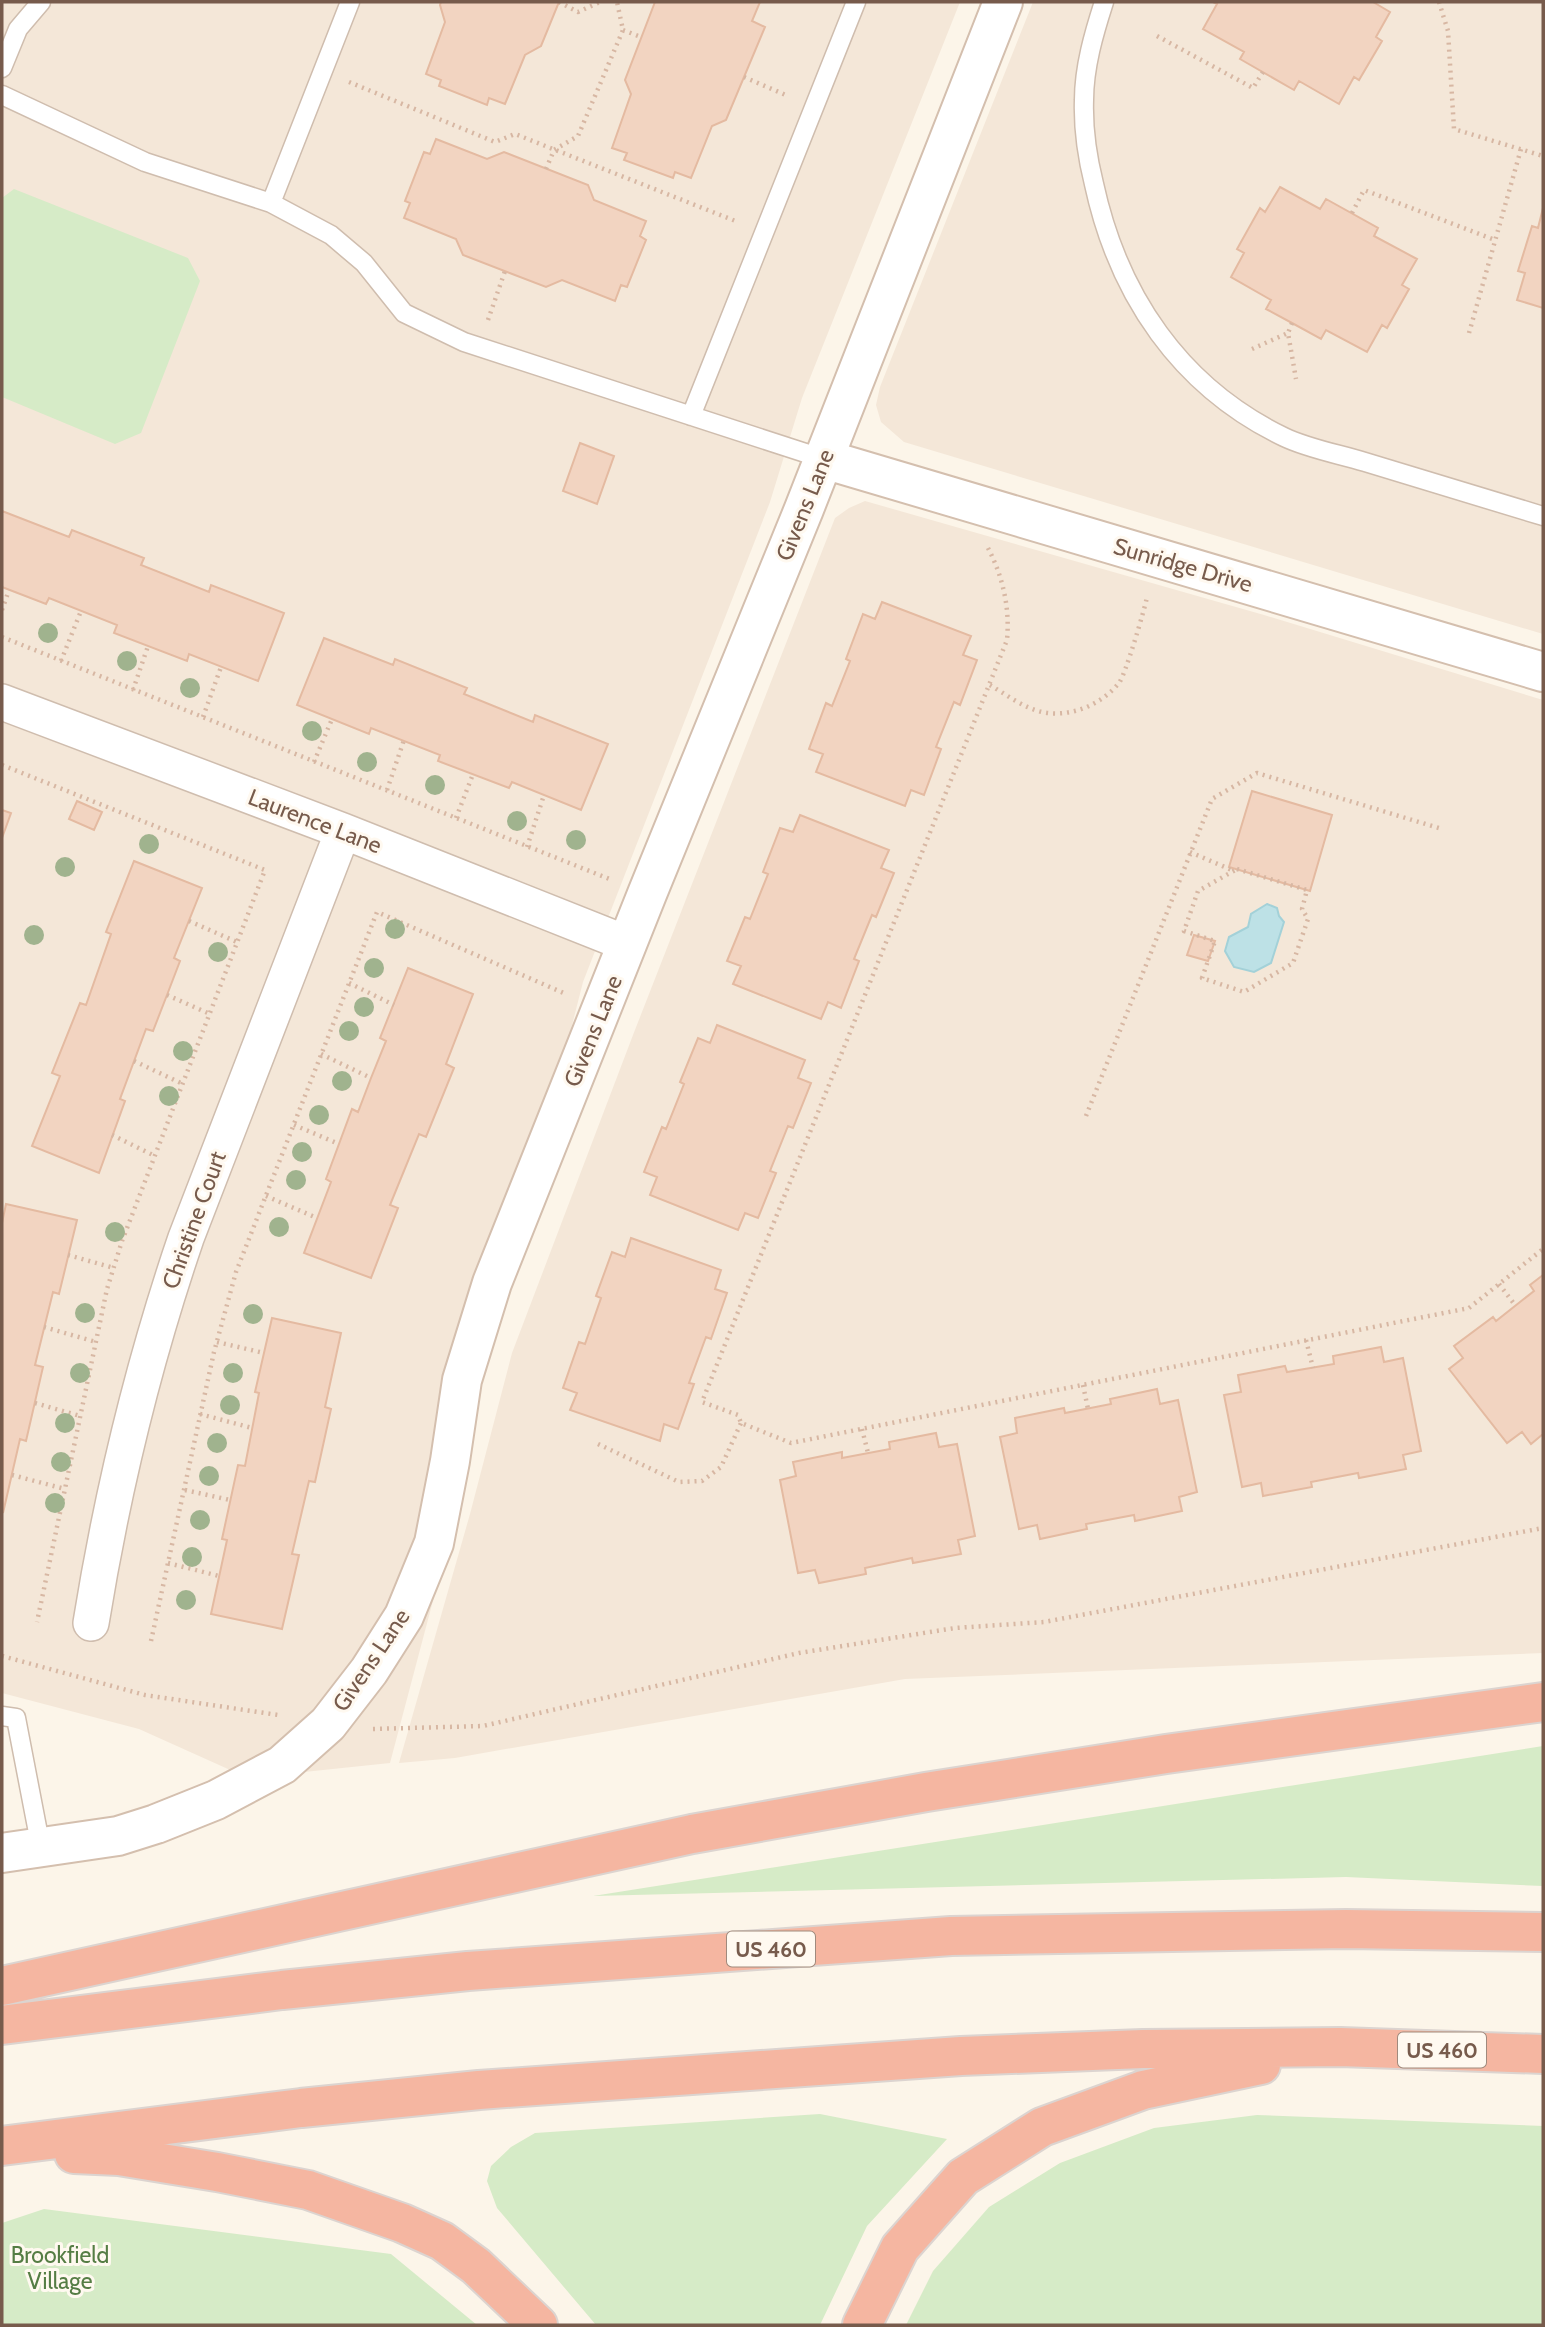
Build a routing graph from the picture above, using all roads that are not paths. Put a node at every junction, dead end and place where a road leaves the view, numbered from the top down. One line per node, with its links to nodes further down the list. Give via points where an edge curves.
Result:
1 (41, 2): 6 (lane, via 18,29)
2 (350, 2): 8 (lane)
3 (856, 2): 9 (lane)
4 (1003, 2): 10 (street, Givens Lane)
5 (1104, 2): 11 (lane, via 1092,38 1085,86 1084,142 1102,221 1127,283 1158,335 1205,385 1247,417 1287,438)
6 (2, 68)
7 (2, 95): 8 (lane, via 145,162)
8 (271, 203): 9 (lane, via 331,235 364,264 404,313 464,342)
9 (691, 416): 10 (lane)
10 (824, 459): 12 (street, Sunridge Drive); 15 (street, Givens Lane)
11 (1543, 516)
12 (1543, 672)
13 (2, 702): 14 (street, Laurence Lane)
14 (343, 831): 15 (street, Laurence Lane); 16 (street, Christine Court, via 167,1292 105,1539)
15 (628, 944): 19 (street, Givens Lane, via 492,1283 462,1380 434,1542 404,1616 369,1671 328,1724 282,1765 216,1800 156,1824 118,1836)
16 (90, 1623)
17 (1543, 1702): 22 (highway, via 1166,1754 692,1834)
18 (2, 1717): 19 (lane, via 16,1718)
19 (41, 1848): 20 (street, Givens Lane)
20 (2, 1853)
21 (1543, 1932): 23 (highway, US 460, via 1346,1929 951,1936 455,1972)
22 (2, 1986)
23 (2, 2025)
24 (1340, 2047): 25 (highway, US 460); 26 (highway, US 460, via 961,2056 493,2089 301,2108); 28 (highway, via 1143,2090 1042,2127 963,2177 900,2248)
25 (1543, 2054)
26 (2, 2148): 27 (highway, via 119,2157 308,2190 402,2222 442,2241 476,2266)
27 (538, 2325)
28 (862, 2325)

